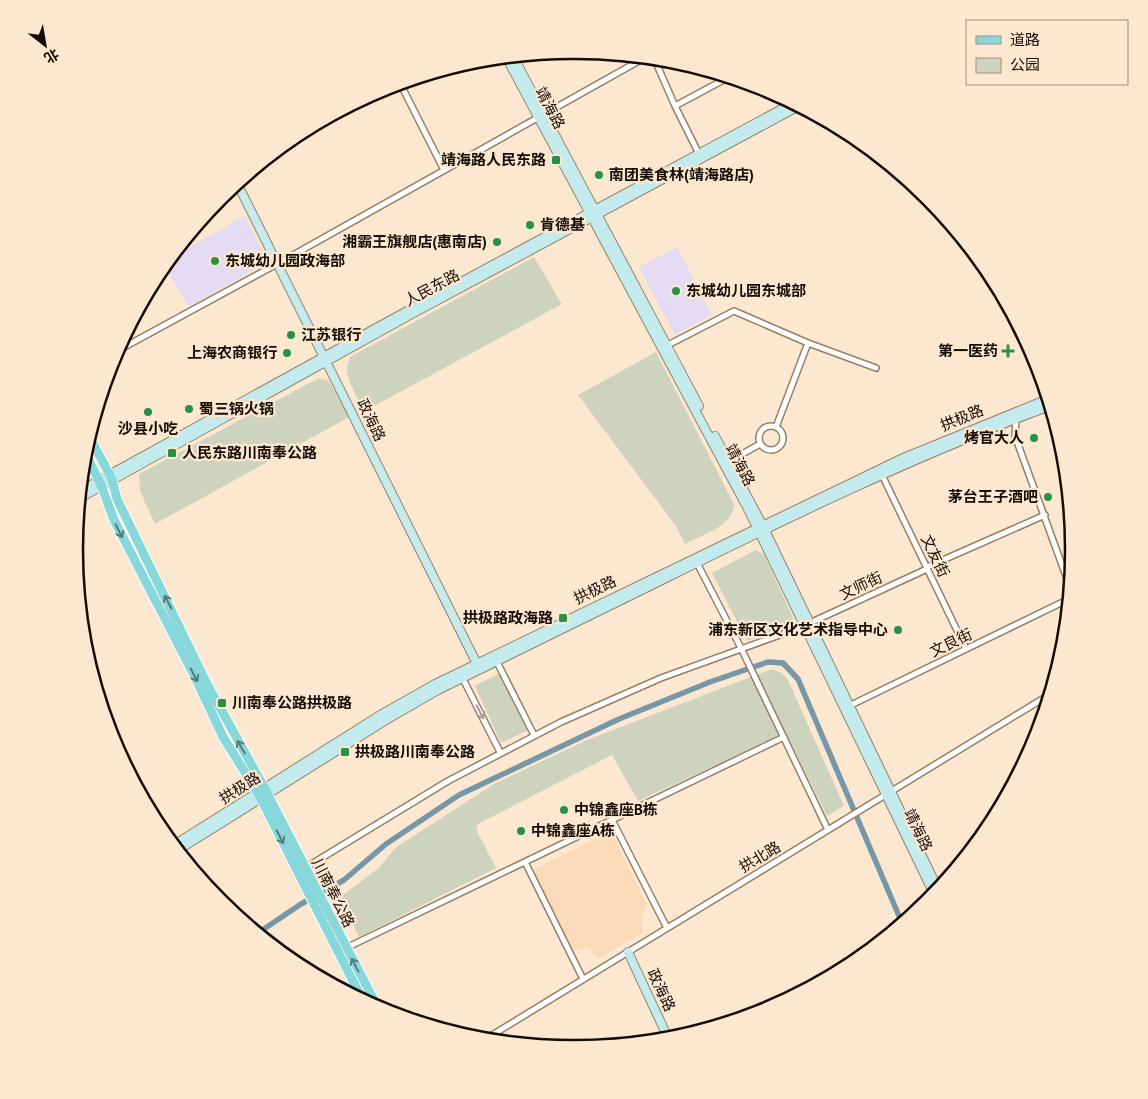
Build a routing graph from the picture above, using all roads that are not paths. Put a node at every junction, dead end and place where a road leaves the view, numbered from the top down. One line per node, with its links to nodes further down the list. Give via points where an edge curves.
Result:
1 (516, 62): 10 (main road, 靖海路)
2 (510, 63): 10 (main road, 靖海路)
3 (636, 63): 10 (street)
4 (658, 66): 7 (street)
5 (721, 81): 7 (street)
6 (404, 89): 12 (street)
7 (675, 106): 11 (street)
8 (786, 107): 11 (main road, 人民东路)
9 (792, 110): 14 (main road, 人民东路)
10 (541, 116): 12 (street); 14 (main road, 靖海路)
11 (699, 154): 14 (main road, 人民东路)
12 (444, 170): 15 (street)
13 (240, 190): 15 (main road, 政海路)
14 (594, 214): 18 (main road, 靖海路); 19 (main road, 人民东路)
15 (278, 264): 17 (street); 19 (main road, 政海路)
16 (808, 343): 18 (street, via 734,311); 20 (street); 24 (street)
17 (129, 344)
18 (665, 347): 27 (main road, 靖海路)
19 (325, 359): 30 (main road, 人民东路); 44 (main road, 政海路)
20 (876, 368)
21 (1042, 401): 35 (main road, 拱极路, via 934,444)
22 (1044, 408): 23 (main road, 拱极路)
23 (1016, 418): 29 (main road, 拱极路); 34 (street, via 1015,436)
24 (776, 427): 25 (street, via 763,428 759,434); 25 (street, via 783,436 780,447 770,451)
25 (760, 444): 27 (street)
26 (95, 446): 30 (main road)
27 (726, 463): 35 (main road, 靖海路)
28 (91, 465): 31 (main road)
29 (882, 475): 35 (main road, 拱极路); 37 (street, 文友街)
30 (111, 476): 31 (main road, 人民东路); 52 (main road, one-way to 30, via 117,500)
31 (100, 483): 32 (main road, 人民东路); 33 (main road, 人民东路); 52 (main road, one-way to 52, via 114,520 223,737)
32 (87, 488)
33 (86, 493)
34 (1044, 515): 37 (street, 文师街); 38 (street)
35 (761, 528): 36 (main road, 拱极路); 40 (main road, 靖海路); 43 (main road, 拱极路)
36 (697, 563): 41 (street); 43 (main road, 拱极路)
37 (927, 568): 40 (street, 文师街); 42 (street, 文友街)
38 (1064, 571)
39 (1062, 602): 42 (street, 文良街)
40 (807, 625): 41 (street, 文师街); 47 (main road, 靖海路)
41 (741, 648): 48 (street, 文师街, via 628,692); 49 (street)
42 (966, 649): 47 (street, 文良街)
43 (495, 658): 44 (main road, 拱极路); 48 (street)
44 (478, 667): 45 (main road, 拱极路)
45 (461, 675): 50 (street, one-way to 50); 52 (main road, 拱极路)
46 (1041, 700): 51 (street, 拱北路)
47 (847, 707): 51 (main road, 靖海路)
48 (534, 735): 50 (street, 文师街)
49 (784, 737): 53 (street); 54 (street)
50 (500, 752): 58 (street, 文师街)
51 (888, 793): 54 (street, 拱北路); 59 (main road, 靖海路); 61 (main road, 靖海路)
52 (263, 794): 55 (main road, 拱极路); 56 (main road, 拱极路); 58 (main road, 川南奉公路); 60 (main road, 川南奉公路, one-way to 60)
53 (612, 820): 57 (street); 63 (street)
54 (828, 830): 63 (street, 拱北路)
55 (180, 841)
56 (184, 846)
57 (525, 862): 64 (street); 66 (street)
58 (305, 868): 60 (main road, 川南奉公路)
59 (934, 882)
60 (310, 887): 62 (main road, 川南奉公路)
61 (931, 887)
62 (321, 908): 64 (main road, 川南奉公路); 67 (main road, 川南奉公路)
63 (667, 928): 65 (street, 拱北路)
64 (346, 948): 68 (main road, 川南奉公路, one-way to 64)
65 (628, 952): 66 (street, 拱北路); 69 (main road, 政海路)
66 (583, 979): 70 (street, 拱北路)
67 (359, 991)
68 (372, 997)
69 (665, 1032)
70 (494, 1034)

